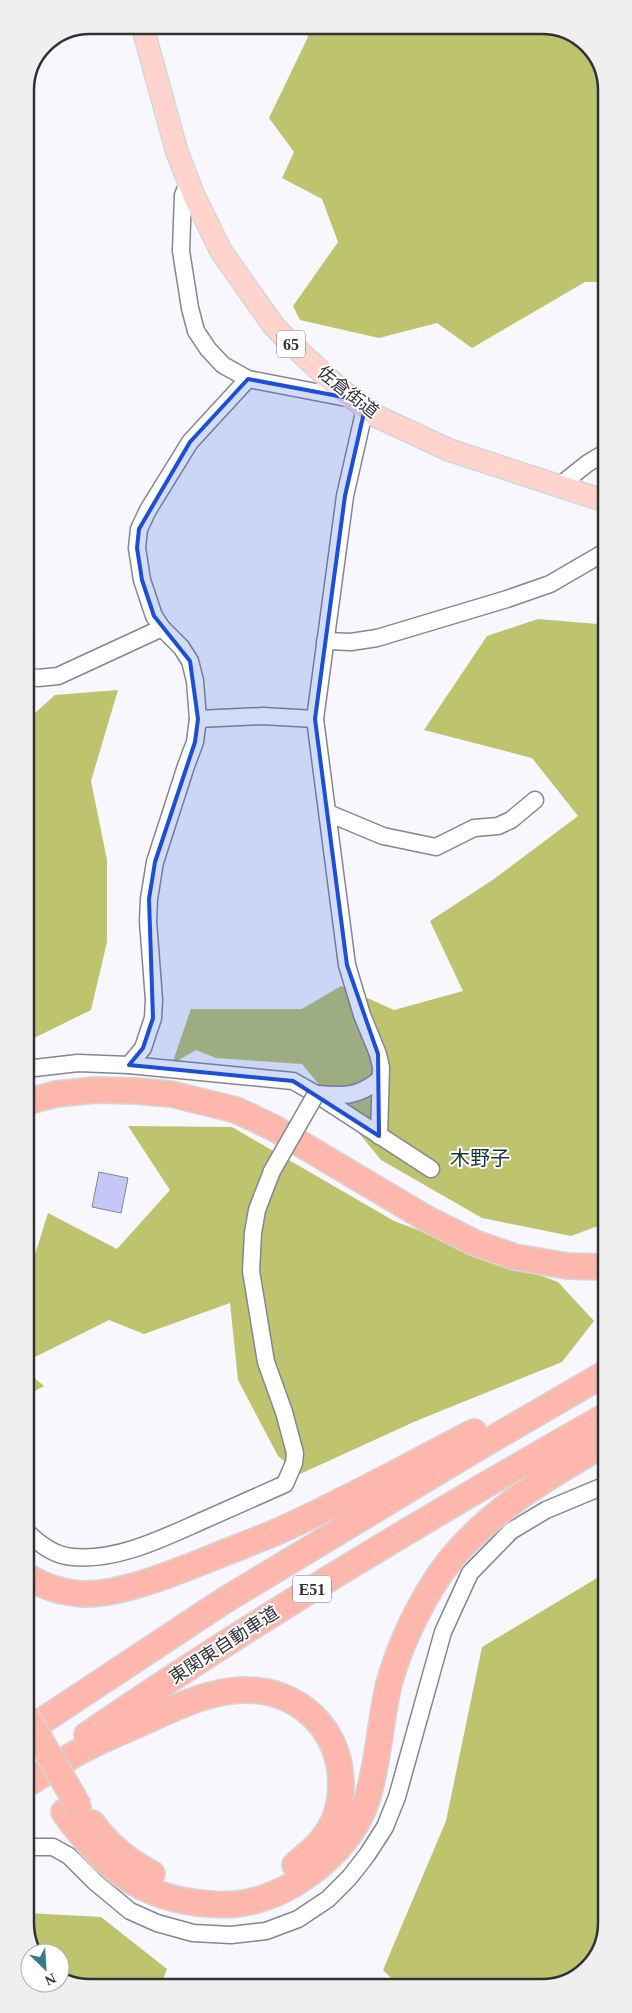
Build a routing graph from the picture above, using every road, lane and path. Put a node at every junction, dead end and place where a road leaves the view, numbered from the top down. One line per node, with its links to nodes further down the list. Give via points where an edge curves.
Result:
1 (144, 34): 2 (main road, 佐倉街道 / 65, via 177,152)
2 (189, 182): 3 (street, via 183,195 181,251 196,331 223,365); 4 (main road, 佐倉街道 / 65, via 221,251 273,325)
3 (248, 380): 4 (street); 9 (street, via 190,442 139,529 137,548 142,580 154,616)
4 (359, 403): 6 (main road, 佐倉街道 / 65, via 376,416 449,450); 10 (street)
5 (598, 457): 6 (street)
6 (559, 486): 7 (main road, 佐倉街道 / 65)
7 (598, 499)
8 (598, 556): 10 (street, via 550,584 507,599 377,638)
9 (162, 628): 11 (street, via 58,676); 12 (street, via 190,661)
10 (325, 641): 13 (street)
11 (34, 677)
12 (198, 719): 13 (street, via 264,716); 16 (street, via 195,742 156,862 149,899 153,1018 143,1048)
13 (315, 719): 15 (street)
14 (535, 800): 15 (street, via 511,820 498,826 474,828 436,847 384,836)
15 (328, 813): 18 (street, via 347,965 378,1054)
16 (129, 1065): 17 (street, via 78,1063); 19 (street, via 293,1081)
17 (34, 1068)
18 (379, 1080): 19 (street, via 352,1095); 21 (street)
19 (316, 1094): 21 (street); 29 (street, bridge, via 272,1171 257,1210 253,1233 251,1272 266,1362 295,1453 284,1484 162,1539 117,1554 71,1557 54,1552)
20 (34, 1100): 23 (highway, via 56,1094 112,1090 171,1094 228,1108 274,1128 427,1220 475,1244 524,1259)
21 (379, 1136): 22 (street)
22 (430, 1169)
23 (598, 1267)
24 (598, 1367): 30 (highway, via 326,1508 174,1572 108,1592 85,1594 55,1589)
25 (598, 1378): 31 (highway, 東関東自動車道 / E51, via 222,1602)
26 (598, 1421): 34 (highway, 東関東自動車道 / E51, via 345,1568 130,1705)
27 (598, 1448): 36 (highway, via 525,1493 479,1529 431,1587 409,1629 389,1685 368,1797 336,1852 294,1885 244,1904 204,1904 171,1898 145,1889 105,1862 79,1833)
28 (598, 1489): 37 (street, via 546,1510 512,1531 470,1573 443,1632 398,1797 385,1827 349,1878 328,1899 298,1920 266,1930 231,1935 193,1933 130,1911 69,1856 53,1847)
29 (34, 1539)
30 (34, 1580)
31 (34, 1727)
32 (34, 1731): 36 (highway, bridge)
33 (34, 1757): 36 (highway)
34 (34, 1771)
35 (34, 1780): 36 (highway, via 87,1747 177,1706 223,1692 244,1690 281,1695 303,1707 324,1729 339,1761 341,1792 330,1829 322,1840 295,1865 245,1887 191,1886 140,1868)
36 (72, 1810)
37 (34, 1847)

